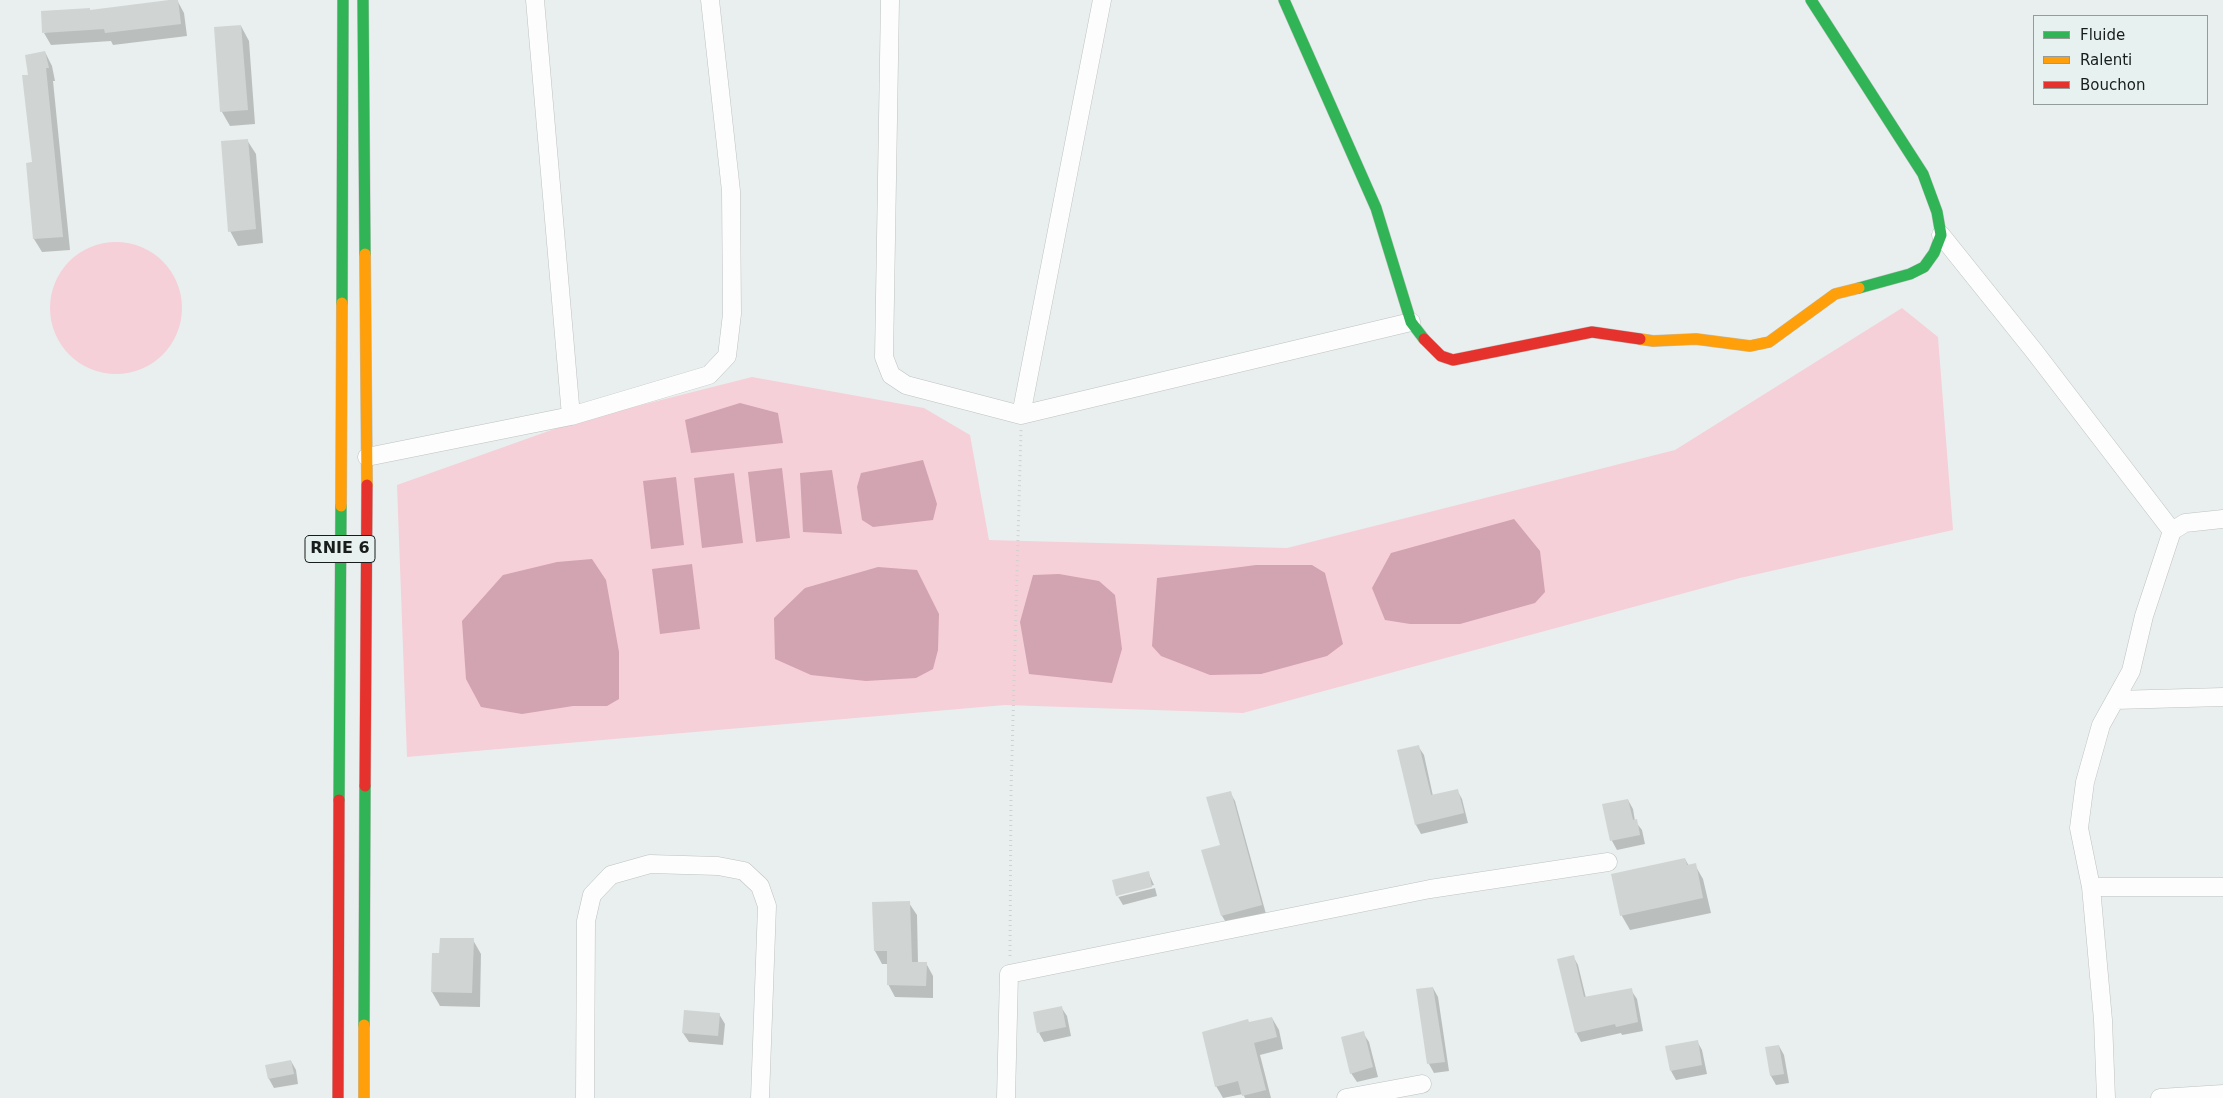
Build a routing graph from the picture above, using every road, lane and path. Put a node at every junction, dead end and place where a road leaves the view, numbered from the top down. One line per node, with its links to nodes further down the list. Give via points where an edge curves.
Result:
1 (343, 0): 24 (main road, RNIE 6)
2 (363, 0): 13 (main road, RNIE 6)
3 (536, 0): 12 (street)
4 (710, 0): 12 (street, via 730,191 732,314 727,356 709,375)
5 (890, 0): 11 (street, via 884,357 891,375 906,385)
6 (1102, 0): 11 (street)
7 (1284, 0): 10 (main road, via 1376,208)
8 (1811, 0): 9 (main road, via 1923,174 1938,212)
9 (1941, 235): 10 (main road, via 1924,267 1910,274 1836,294 1769,342 1750,346 1696,340 1653,341 1592,332 1453,360 1435,351); 15 (street)
10 (1411, 322): 11 (street)
11 (1021, 415): 21 (path, via 1011,791)
12 (572, 416): 13 (street)
13 (367, 457): 25 (main road, RNIE 6)
14 (2223, 519): 15 (street, via 2185,523)
15 (2172, 531): 17 (street, via 2144,616 2131,672)
16 (2223, 697): 17 (street)
17 (2115, 700): 19 (street, via 2101,724 2085,782 2079,828)
18 (1608, 862): 21 (street, via 1430,889)
19 (2092, 887): 20 (street); 30 (street)
20 (2223, 887)
21 (1010, 974): 28 (street)
22 (1422, 1084): 29 (street)
23 (2223, 1094): 31 (street)
24 (338, 1098)
25 (364, 1098)
26 (585, 1098): 27 (street, via 586,921 592,894 611,875 650,864 718,866 744,871 760,886 767,906)
27 (760, 1098)
28 (1006, 1098)
29 (1346, 1098)
30 (2106, 1098)
31 (2160, 1098)

